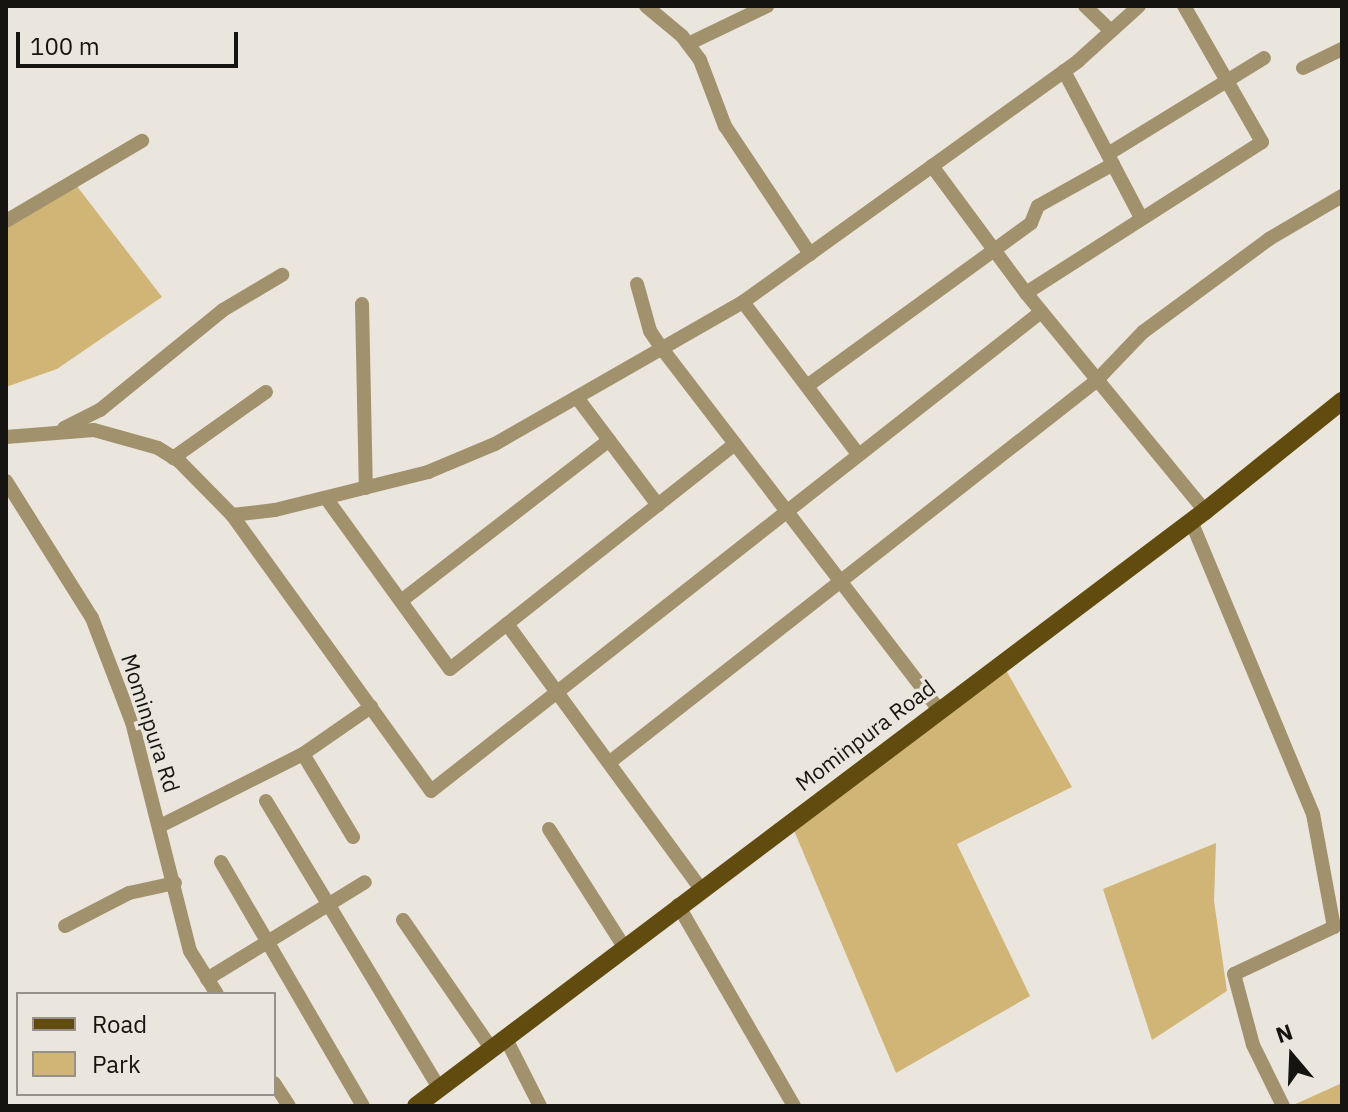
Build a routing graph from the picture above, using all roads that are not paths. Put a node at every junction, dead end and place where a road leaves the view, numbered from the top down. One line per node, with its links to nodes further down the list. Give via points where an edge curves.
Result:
1 (646, 6): 7 (street)
2 (767, 6): 7 (street)
3 (1085, 6): 6 (street)
4 (1139, 6): 6 (street)
5 (1184, 6): 12 (street)
6 (1111, 31): 11 (street)
7 (688, 44): 20 (street, via 700,60 725,126)
8 (1342, 49): 10 (street)
9 (1264, 58): 12 (street)
10 (1303, 68)
11 (1064, 71): 14 (street); 15 (street)
12 (1227, 80): 14 (street); 17 (street, via 1262,142)
13 (142, 141): 18 (street)
14 (1110, 159): 17 (street); 19 (street, via 1038,206 1031,223)
15 (932, 166): 19 (street); 20 (street)
16 (1342, 196): 28 (street, via 1269,239 1143,332)
17 (1140, 216): 23 (street)
18 (6, 221)
19 (993, 248): 23 (street); 29 (street)
20 (810, 254): 24 (street)
21 (282, 275): 33 (street, via 187,336 100,410)
22 (637, 284): 27 (street, via 650,331)
23 (1026, 293): 26 (street)
24 (743, 302): 27 (street); 29 (street)
25 (362, 304): 40 (street)
26 (1041, 312): 28 (street); 37 (street)
27 (663, 350): 31 (street); 36 (street)
28 (1096, 381): 45 (street); 46 (street)
29 (807, 386): 37 (street)
30 (266, 392): 38 (street)
31 (578, 399): 35 (street); 40 (street, via 495,444 428,472)
32 (1342, 401): 45 (main road, Mominpura Road)
33 (64, 429): 34 (street); 38 (street, via 115,434)
34 (6, 437)
35 (609, 440): 42 (street); 47 (street)
36 (735, 444): 42 (street); 43 (street)
37 (857, 453): 43 (street)
38 (173, 458): 44 (street)
39 (6, 481): 55 (street, Mominpura Rd, via 92,618 132,722)
40 (366, 488): 41 (street)
41 (326, 498): 44 (street); 47 (street)
42 (658, 505): 48 (street)
43 (785, 509): 46 (street); 49 (street)
44 (232, 515): 50 (street)
45 (1198, 516): 51 (main road, Mominpura Road); 78 (street, via 1313,814 1334,927 1234,974 1253,1045)
46 (840, 581): 51 (street); 53 (street)
47 (401, 601): 48 (street, via 450,669)
48 (507, 624): 49 (street)
49 (558, 689): 50 (street, via 431,791); 53 (street)
50 (371, 707): 52 (street)
51 (939, 710): 61 (main road, Mominpura Road)
52 (303, 754): 55 (street); 57 (street)
53 (610, 762): 61 (street)
54 (266, 801): 62 (street)
55 (160, 826): 60 (street, Mominpura Rd)
56 (549, 829): 67 (street)
57 (353, 837)
58 (221, 862): 66 (street)
59 (365, 882): 62 (street)
60 (175, 883): 65 (street, via 129,893); 68 (street, Mominpura Rd, via 190,951)
61 (700, 888): 63 (main road, Mominpura Road)
62 (328, 905): 66 (street); 72 (street)
63 (678, 905): 67 (main road, Mominpura Road); 77 (street)
64 (403, 920): 70 (street)
65 (65, 926)
66 (265, 944): 68 (street); 74 (street)
67 (623, 945): 70 (main road, Mominpura Road)
68 (207, 979): 69 (street, Mominpura Rd)
69 (216, 992)
70 (498, 1042): 72 (main road, Mominpura Road); 76 (street)
71 (276, 1086): 73 (street)
72 (439, 1088): 75 (main road, Mominpura Road)
73 (289, 1106)
74 (363, 1106)
75 (416, 1106)
76 (540, 1106)
77 (794, 1106)
78 (1283, 1106)

